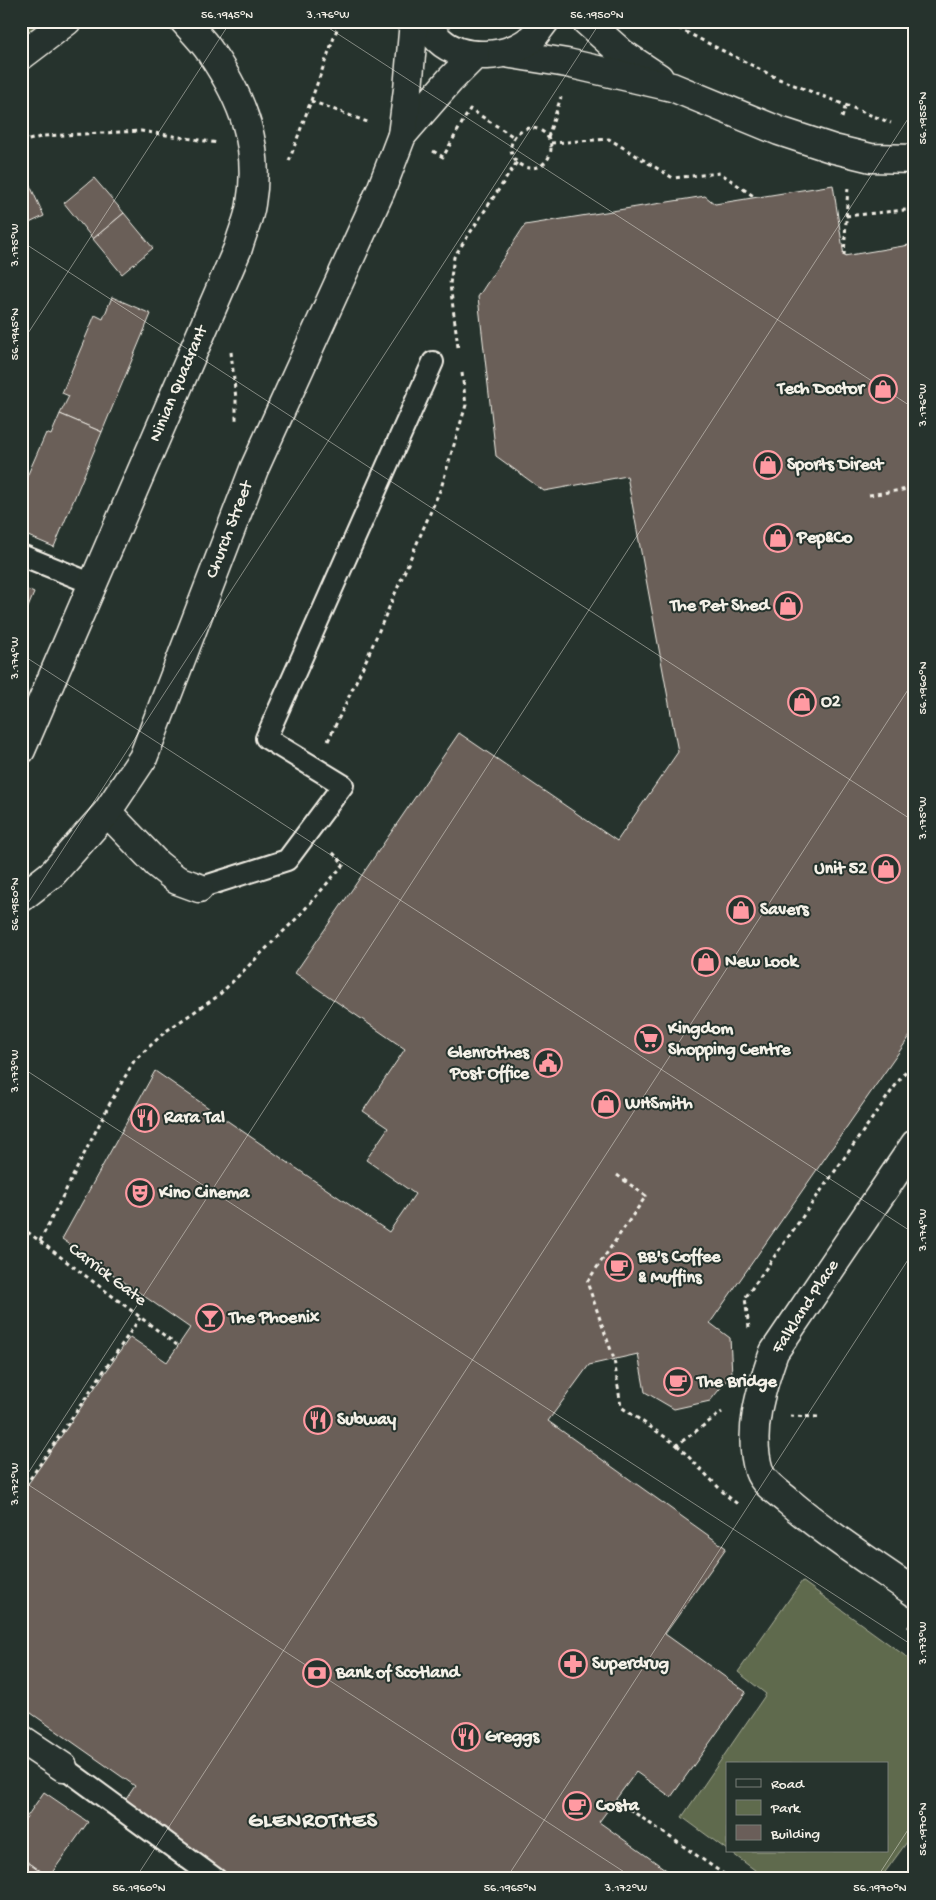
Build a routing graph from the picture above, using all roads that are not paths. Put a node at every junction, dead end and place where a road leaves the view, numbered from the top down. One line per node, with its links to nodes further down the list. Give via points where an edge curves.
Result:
1 (66, 21): 8 (street)
2 (184, 21): 15 (street, Ninian Quadrant, via 211,52 240,103 254,149 251,206 238,248)
3 (414, 21): 11 (street, Church Street)
4 (424, 21): 9 (street, via 440,41)
5 (545, 21): 7 (street, via 532,38)
6 (586, 21): 10 (street, via 623,54)
7 (505, 53): 9 (street); 10 (street, via 567,63)
8 (21, 56)
9 (475, 56): 11 (street, Church Street)
10 (672, 87): 12 (street, via 779,131 834,149 871,158)
11 (402, 135): 17 (street, Church Street, via 381,190 254,469 143,758)
12 (915, 159)
13 (433, 362): 18 (lane, via 266,738 343,785 287,860)
14 (21, 554): 15 (lane)
15 (93, 584): 16 (street, Ninian Quadrant)
16 (21, 750)
17 (107, 812): 18 (street, via 157,864 177,880); 19 (street, Church Street, via 53,873)
18 (199, 888)
19 (21, 898)
20 (915, 1144): 21 (street, Falkland Place, via 774,1352 764,1380 753,1443 760,1473 774,1489 820,1528)
21 (915, 1593)
22 (21, 1739): 23 (street)
23 (62, 1767): 24 (lane)
24 (216, 1879)

